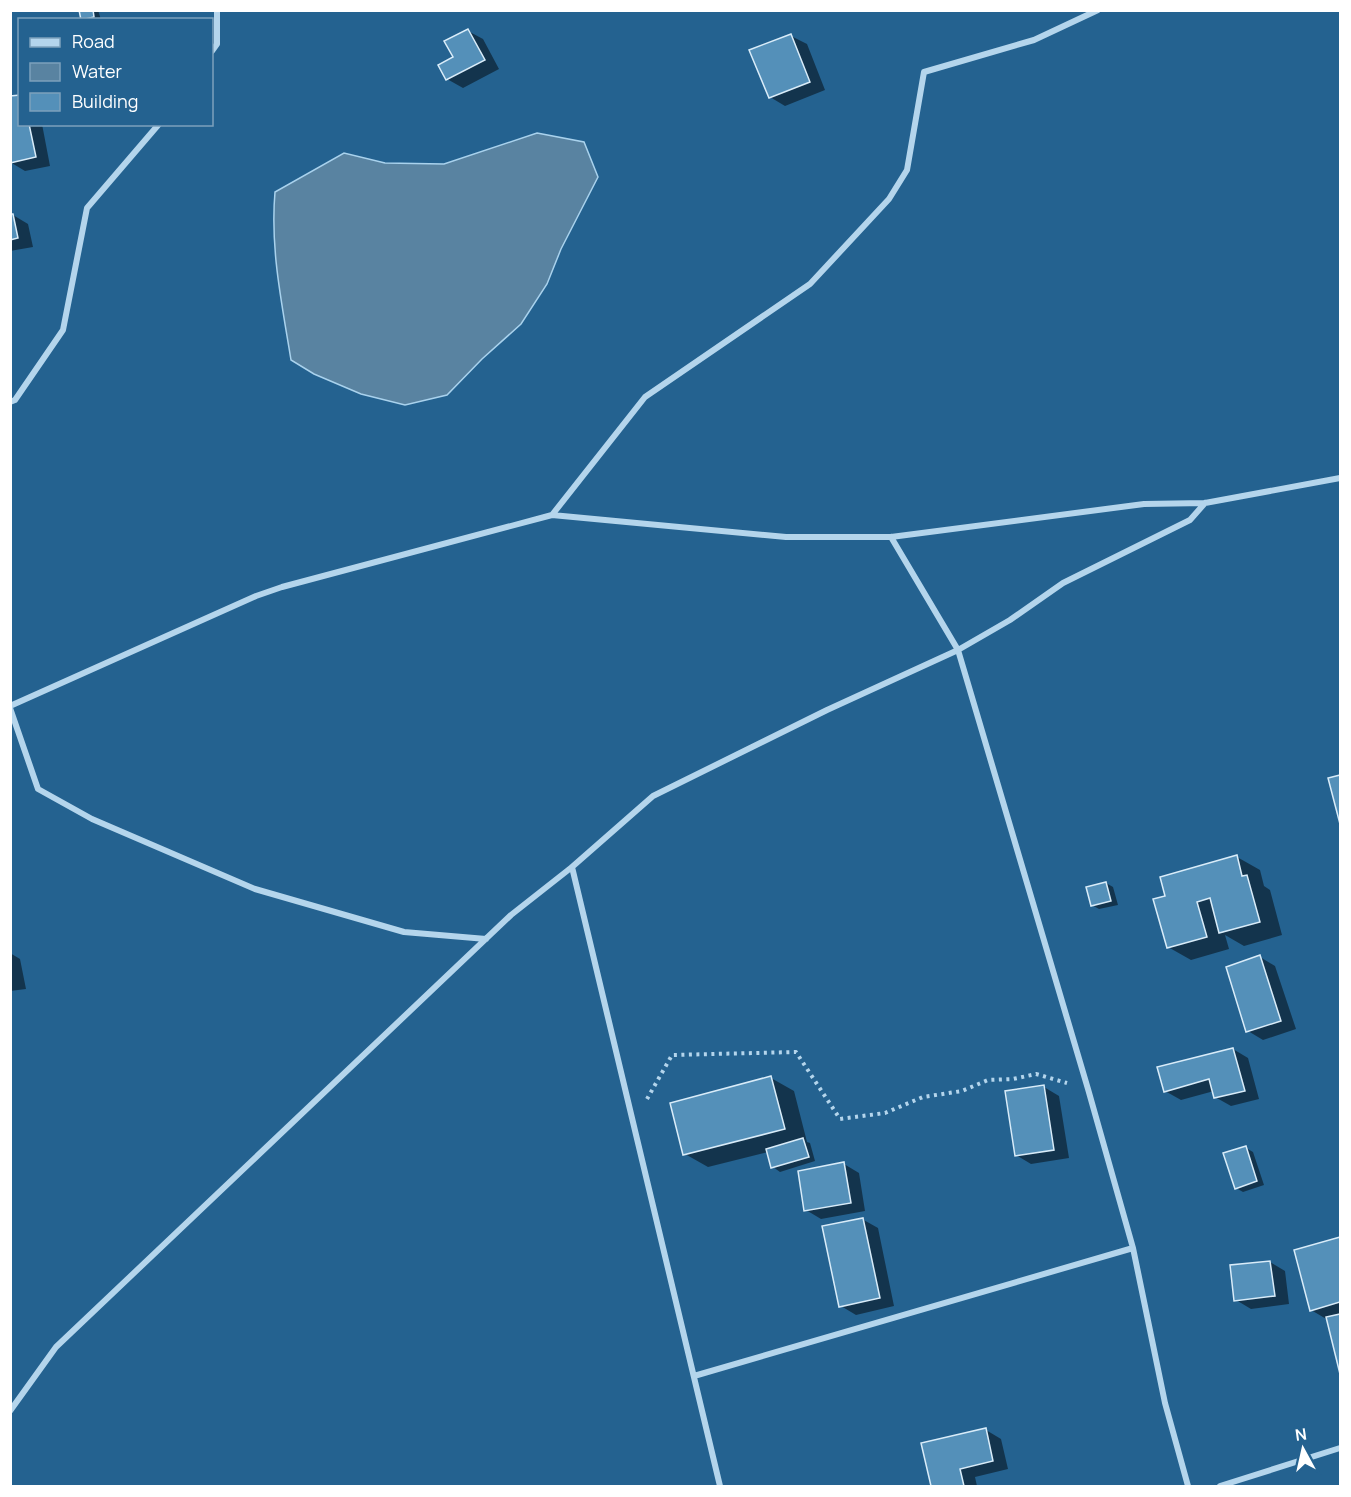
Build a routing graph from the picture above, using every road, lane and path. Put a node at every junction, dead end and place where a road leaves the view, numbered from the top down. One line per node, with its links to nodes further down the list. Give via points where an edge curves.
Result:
1 (217, 10): 3 (street, via 217,44)
2 (1098, 10): 8 (street, via 1034,40 924,72 907,170 889,199 810,284 645,397)
3 (213, 50)
4 (157, 126): 5 (street, via 87,208 63,330)
5 (10, 402)
6 (1340, 480): 7 (street)
7 (1205, 503): 9 (street, via 1144,504); 10 (street, via 1190,520 1063,583)
8 (552, 515): 9 (street, via 786,537); 11 (street, via 256,596)
9 (891, 537): 10 (street)
10 (958, 650): 12 (street, via 652,796); 14 (street)
11 (10, 707): 13 (street, via 38,789 92,819 255,889 404,932)
12 (572, 867): 13 (street); 15 (street)
13 (486, 939): 18 (street, via 56,1347)
14 (1088, 1089): 15 (path, via 1036,1074 988,1080 962,1091 923,1097 885,1113 840,1119 796,1052 672,1055); 16 (street)
15 (634, 1124): 17 (street)
16 (1133, 1248): 17 (street); 21 (street, via 1165,1403)
17 (694, 1376): 20 (street)
18 (10, 1411)
19 (1341, 1448): 22 (street)
20 (720, 1486)
21 (1188, 1486)
22 (1220, 1486)

